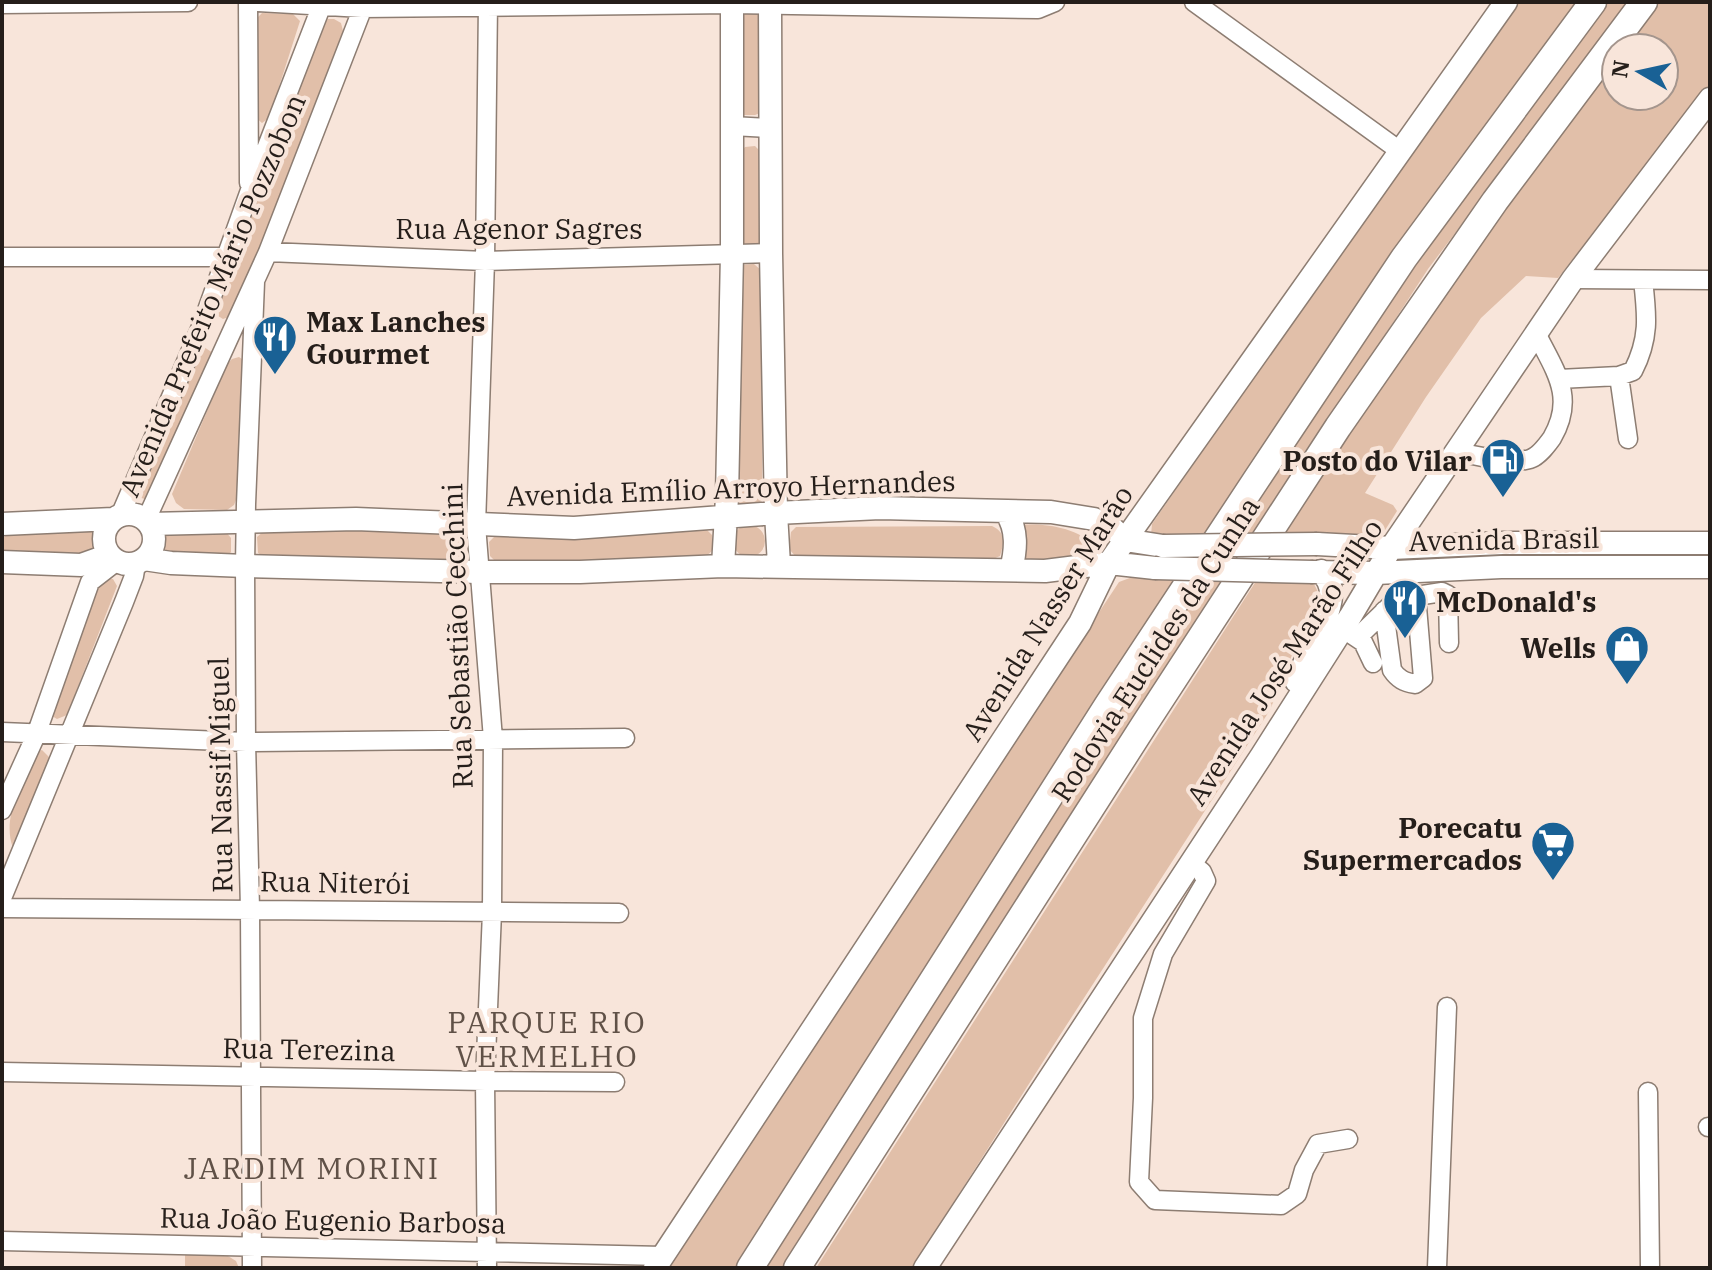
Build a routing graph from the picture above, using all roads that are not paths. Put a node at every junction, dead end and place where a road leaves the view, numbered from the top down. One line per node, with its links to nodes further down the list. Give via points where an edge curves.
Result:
1 (188, 2): 10 (street)
2 (248, 2): 19 (street)
3 (258, 2): 11 (street)
4 (1055, 2): 13 (street, via 1038,9)
5 (1194, 2): 18 (street)
6 (1506, 2): 18 (main road, Avenida Nasser Marão)
7 (1593, 2): 96 (highway, Rodovia Euclides da Cunha, via 1404,258 1256,480)
8 (1644, 2): 97 (highway, Rodovia Euclides da Cunha, via 1495,201 1338,427)
9 (732, 3): 12 (street); 13 (street); 16 (main road)
10 (2, 4)
11 (322, 4): 14 (street); 19 (street, Avenida Prefeito Mário Pozzobon)
12 (488, 4): 14 (street); 25 (street, Rua Sebastião Cecchini)
13 (770, 4): 17 (main road)
14 (363, 5): 20 (street, Avenida Prefeito Mário Pozzobon)
15 (1710, 99): 26 (main road, Avenida José Marão Filho)
16 (732, 126): 17 (street); 21 (main road)
17 (770, 128): 22 (main road)
18 (1400, 151): 46 (main road, Avenida Nasser Marão)
19 (249, 193): 24 (street, Avenida Prefeito Mário Pozzobon)
20 (268, 252): 25 (street, Rua Agenor Sagres); 29 (street, Avenida Prefeito Mário Pozzobon)
21 (732, 253): 22 (street, Rua Agenor Sagres); 25 (street, Rua Agenor Sagres); 41 (main road)
22 (771, 253): 39 (main road)
23 (2, 257): 24 (street)
24 (226, 257): 30 (street, Avenida Prefeito Mário Pozzobon)
25 (485, 261): 45 (street, Rua Sebastião Cecchini)
26 (1573, 279): 27 (street); 31 (main road, Avenida José Marão Filho)
27 (1643, 280): 28 (street); 34 (street, via 1647,320 1642,353 1633,371)
28 (1710, 280)
29 (255, 282): 32 (street, Avenida Prefeito Mário Pozzobon); 33 (street, Rua Nassif Miguel)
30 (201, 327): 32 (street); 40 (street, Avenida Prefeito Mário Pozzobon)
31 (1536, 333): 35 (street); 37 (main road, Avenida José Marão Filho)
32 (230, 336): 33 (street); 43 (street, Avenida Prefeito Mário Pozzobon)
33 (253, 342): 42 (street, Rua Nassif Miguel)
34 (1619, 376): 35 (street); 36 (street)
35 (1559, 379): 37 (street, via 1564,411 1547,445 1533,459)
36 (1628, 439)
37 (1456, 452): 50 (main road, Avenida José Marão Filho)
38 (1006, 512): 39 (main road, Avenida Emílio Arroyo Hernandes, via 880,508); 46 (main road, Avenida Emílio Arroyo Hernandes, via 1094,519); 59 (main road, via 1015,539)
39 (776, 513): 41 (main road, Avenida Emílio Arroyo Hernandes); 54 (main road)
40 (116, 517): 43 (main road, Avenida Emílio Arroyo Hernandes, via 132,514); 44 (main road, Avenida Emílio Arroyo Hernandes); 51 (main road, via 107,527 105,546)
41 (725, 517): 45 (main road, Avenida Emílio Arroyo Hernandes, via 574,528); 56 (main road)
42 (246, 521): 43 (main road, Avenida Emílio Arroyo Hernandes); 45 (main road, Avenida Emílio Arroyo Hernandes); 55 (street, Rua Nassif Miguel)
43 (147, 522): 51 (main road, via 154,538 150,553)
44 (2, 524)
45 (476, 525): 60 (street, Rua Sebastião Cecchini)
46 (1125, 540): 49 (main road, Avenida Emílio Arroyo Hernandes); 53 (main road, Avenida Nasser Marão)
47 (1502, 543): 48 (main road, Avenida Brasil); 50 (main road, Avenida Brasil); 57 (main road)
48 (1710, 543)
49 (1163, 546): 50 (main road, Avenida Brasil, bridge)
50 (1391, 548): 62 (main road, Avenida José Marão Filho)
51 (126, 560): 52 (main road, via 81,565); 55 (main road); 69 (street, via 90,582); 70 (street, via 134,576)
52 (2, 562)
53 (1109, 563): 59 (main road); 61 (main road, Avenida Brasil, bridge); 93 (main road, Avenida Nasser Marão, via 1080,623)
54 (779, 565): 56 (main road); 59 (main road)
55 (245, 566): 60 (main road); 73 (street, Rua Nassif Miguel)
56 (723, 566): 60 (main road)
57 (1501, 567): 58 (main road, Avenida Brasil); 62 (main road, Avenida Brasil)
58 (1710, 567)
59 (1011, 570)
60 (479, 572): 72 (street, Rua Sebastião Cecchini)
61 (1317, 572): 62 (main road, Avenida Brasil); 74 (main road, via 1329,581 1332,596)
62 (1376, 573): 65 (main road, Avenida José Marão Filho)
63 (1416, 595): 64 (street, via 1397,599); 64 (street, via 1423,678 1415,684 1404,682 1392,670); 66 (street, via 1448,595)
64 (1384, 611): 65 (street)
65 (1350, 633): 67 (street, via 1363,642); 74 (main road, Avenida José Marão Filho)
66 (1449, 643)
67 (1373, 663)
68 (2, 732): 69 (street)
69 (36, 735): 70 (street); 75 (street)
70 (69, 736): 73 (street); 77 (street)
71 (625, 738): 72 (street)
72 (493, 739): 73 (street); 80 (street, Rua Sebastião Cecchini)
73 (246, 742): 79 (street, Rua Nassif Miguel)
74 (1262, 755): 76 (main road, Avenida José Marão Filho)
75 (2, 810)
76 (1191, 863): 88 (street, via 1206,881 1163,954 1143,1018 1139,1182 1155,1200 1281,1205 1297,1194 1318,1144); 98 (main road, Avenida José Marão Filho)
77 (2, 898)
78 (2, 908): 79 (street, Rua Niterói)
79 (250, 909): 80 (street, Rua Niterói); 84 (street, Rua Nassif Miguel)
80 (492, 912): 81 (street, Rua Niterói); 85 (street, Rua Sebastião Cecchini)
81 (619, 913)
82 (1447, 1007): 99 (street)
83 (2, 1072): 84 (street, Rua Terezina)
84 (251, 1076): 85 (street, Rua Terezina); 90 (street, Rua Nassif Miguel)
85 (485, 1081): 86 (street, Rua Terezina); 92 (street, Rua Sebastião Cecchini)
86 (615, 1082)
87 (1648, 1092): 100 (street)
88 (1348, 1139)
89 (2, 1241): 90 (street, Rua João Eugenio Barbosa)
90 (252, 1247): 91 (street, Rua João Eugenio Barbosa); 94 (street, Rua Nassif Miguel)
91 (340, 1249): 92 (street, Rua João Eugenio Barbosa); 95 (street)
92 (487, 1259): 93 (street, Rua João Eugenio Barbosa)
93 (659, 1262)
94 (252, 1268)
95 (340, 1268)
96 (750, 1268)
97 (797, 1268)
98 (925, 1268)
99 (1437, 1268)
100 (1650, 1268)

